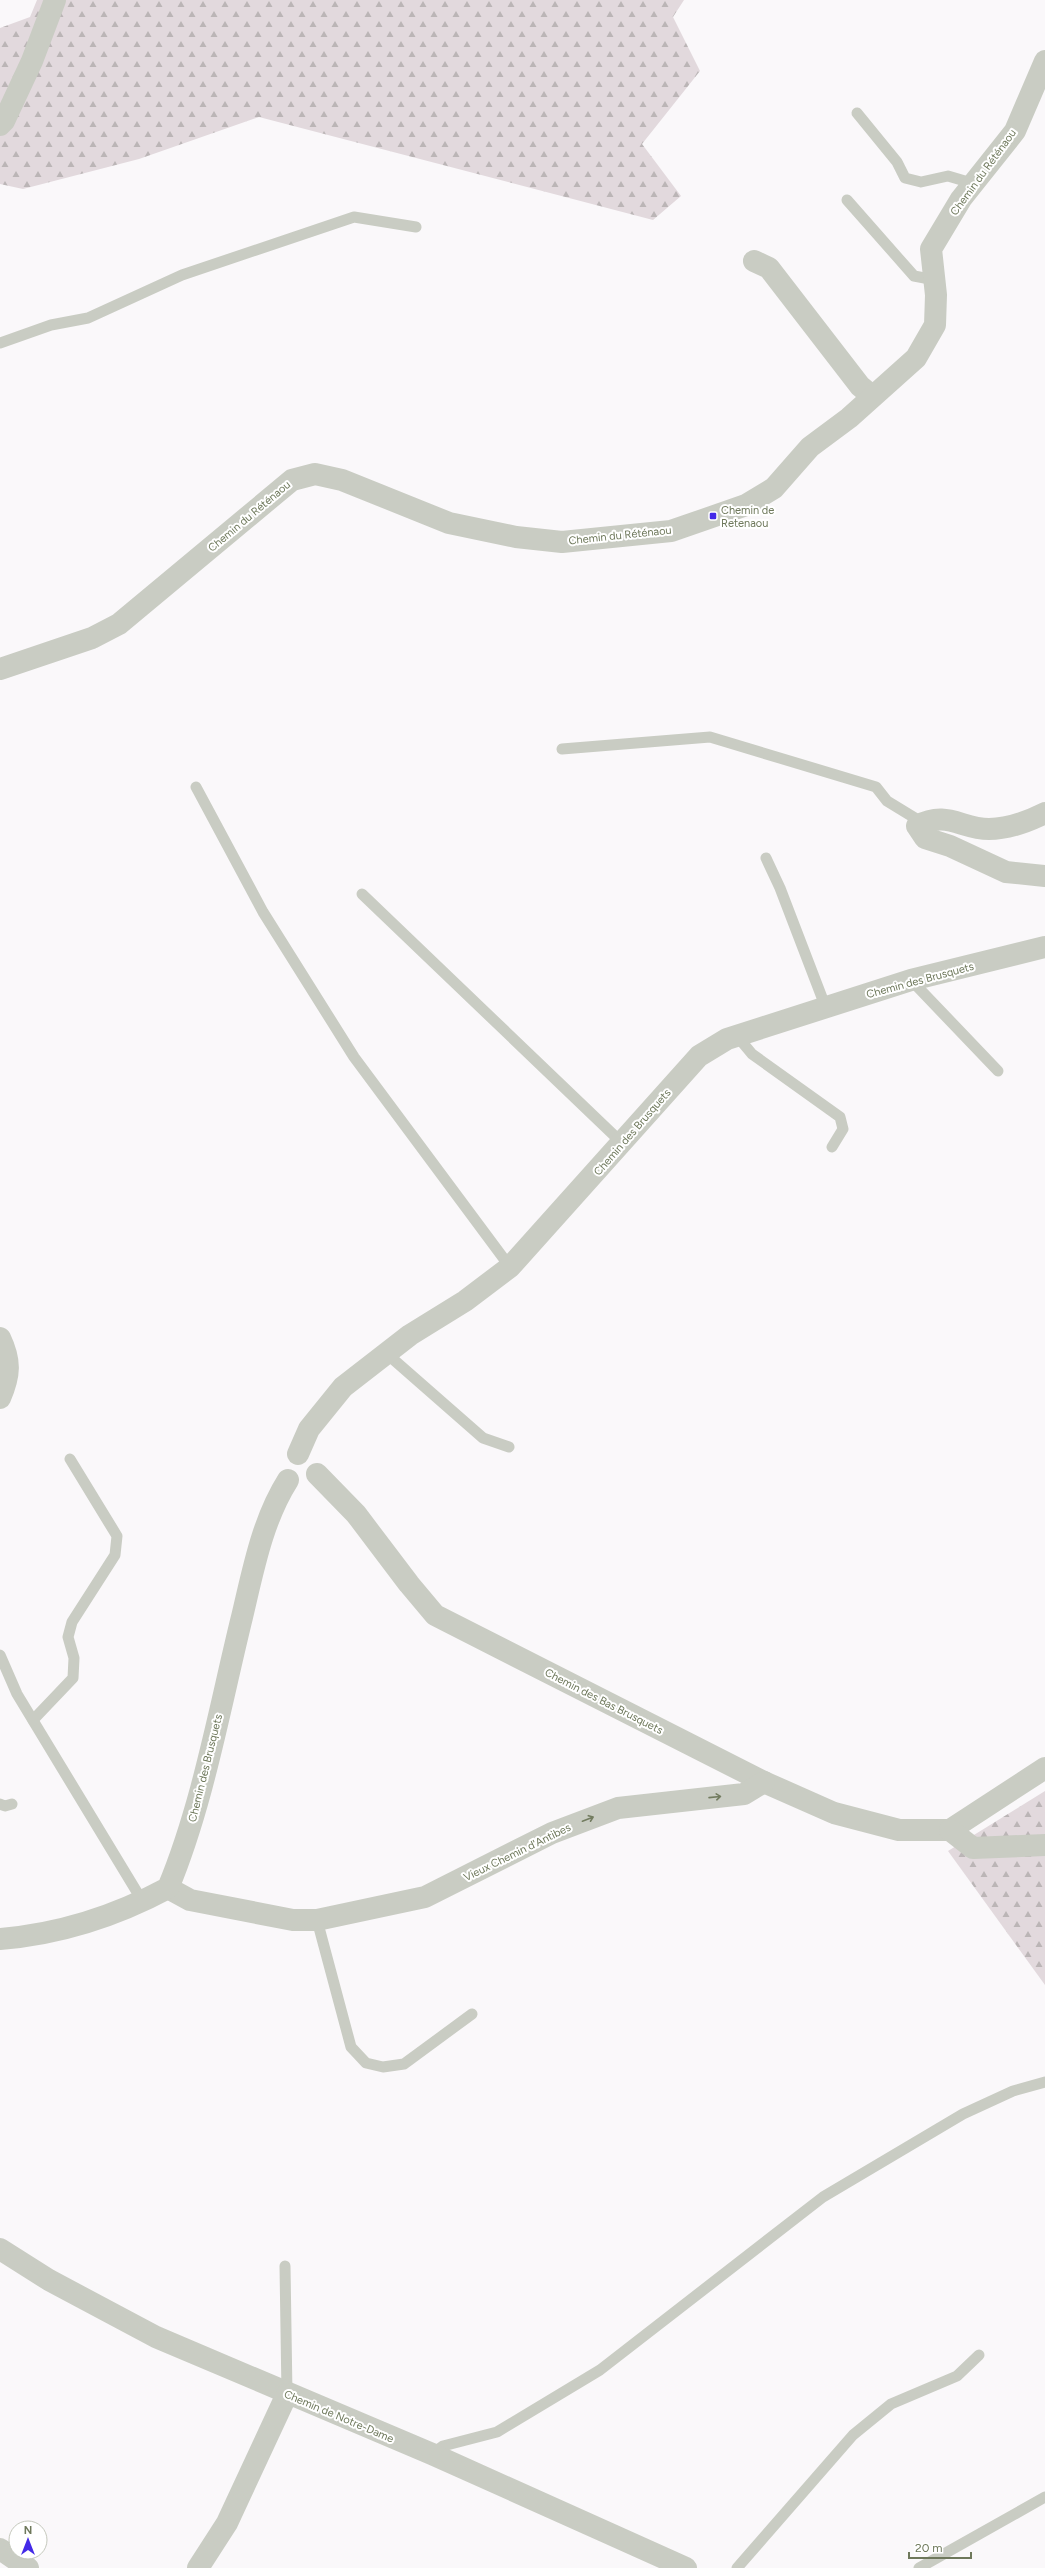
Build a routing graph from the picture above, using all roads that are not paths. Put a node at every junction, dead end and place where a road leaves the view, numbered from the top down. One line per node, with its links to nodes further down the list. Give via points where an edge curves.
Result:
1 (55, 0): 4 (street, via 32,61)
2 (1045, 61): 5 (street, Chemin du Réténaou, via 1015,131)
3 (857, 113): 5 (lane, via 897,162 905,178 921,182 948,176)
4 (0, 125)
5 (975, 184): 9 (street, Chemin du Réténaou, via 961,199 931,249)
6 (847, 200): 9 (lane, via 914,276)
7 (416, 227): 10 (lane, via 354,217 182,275 88,318 51,325)
8 (754, 261): 11 (street, via 769,268 860,386)
9 (935, 280): 11 (street, Chemin du Réténaou, via 935,325 916,358)
10 (0, 343)
11 (872, 396): 12 (street, Chemin du Réténaou, via 849,418 810,447 774,488 746,505 671,530 562,542 516,538 449,523 342,480 315,474 292,480 119,624 92,638)
12 (0, 669)
13 (562, 749): 16 (lane, via 710,737 876,788 887,801)
14 (196, 788): 27 (lane, via 263,912 354,1057)
15 (1045, 813): 16 (street, via 1020,825 988,829 952,820 930,819)
16 (923, 823): 18 (street, via 917,826 925,838 950,846 1006,872)
17 (766, 858): 22 (lane)
18 (1045, 876)
19 (362, 894): 25 (lane)
20 (1041, 946): 21 (street, Chemin des Brusquets)
21 (911, 980): 22 (street, Chemin des Brusquets); 24 (lane)
22 (826, 1008): 23 (street, Chemin des Brusquets)
23 (737, 1036): 25 (street, Chemin des Brusquets, via 699,1056); 26 (lane, via 752,1054 840,1117 843,1129)
24 (998, 1071)
25 (622, 1143): 27 (street, Chemin des Brusquets)
26 (832, 1147)
27 (510, 1267): 29 (street, Chemin des Brusquets, via 465,1301)
28 (0, 1338): 30 (street, via 5,1349 9,1376)
29 (386, 1353): 31 (lane, via 483,1438); 32 (street, Chemin des Brusquets, via 343,1387 309,1428)
30 (0, 1398)
31 (509, 1447)
32 (298, 1454): 34 (street, via 303,1453 312,1458 316,1463); 35 (street, via 286,1463 284,1474)
33 (70, 1459): 37 (lane, via 117,1536 115,1555 72,1622 68,1637 74,1658 73,1678)
34 (317, 1474): 35 (street, via 306,1486 295,1486); 39 (street, Chemin des Bas Brusquets, via 356,1514 435,1615)
35 (288, 1480): 44 (street, Chemin des Brusquets, via 280,1493 258,1550 190,1828)
36 (0, 1656): 37 (lane, via 17,1694)
37 (33, 1720): 45 (lane)
38 (1045, 1768): 42 (street)
39 (764, 1782): 42 (street, Chemin des Bas Brusquets, via 834,1813 899,1830); 46 (street, Vieux Chemin d'Antibes, one-way to 39, via 425,1897 552,1833 618,1808 744,1794)
40 (0, 1804): 41 (lane)
41 (12, 1804)
42 (950, 1830): 43 (street, via 973,1848)
43 (1045, 1845)
44 (168, 1888): 45 (street); 46 (street, Vieux Chemin d'Antibes, via 190,1900 293,1920)
45 (143, 1902): 47 (street, via 68,1929)
46 (318, 1920): 48 (lane, via 351,2047 366,2063 383,2067 404,2064)
47 (1, 1939)
48 (472, 2014)
49 (1045, 2082): 54 (lane, via 1013,2091 963,2114 823,2197 600,2370 497,2432 443,2446)
50 (0, 2249): 53 (street, Chemin de Notre-Dame, via 49,2280 156,2337)
51 (285, 2266): 53 (lane)
52 (979, 2355): 60 (lane, via 957,2376 891,2404 853,2435)
53 (287, 2394): 54 (street, Chemin de Notre-Dame); 58 (street, via 227,2523)
54 (432, 2454): 59 (street, Chemin de Notre-Dame)
55 (1045, 2497): 61 (lane)
56 (0, 2549): 57 (street)
57 (28, 2568)
58 (198, 2568)
59 (686, 2568)
60 (736, 2568)
61 (919, 2568)

